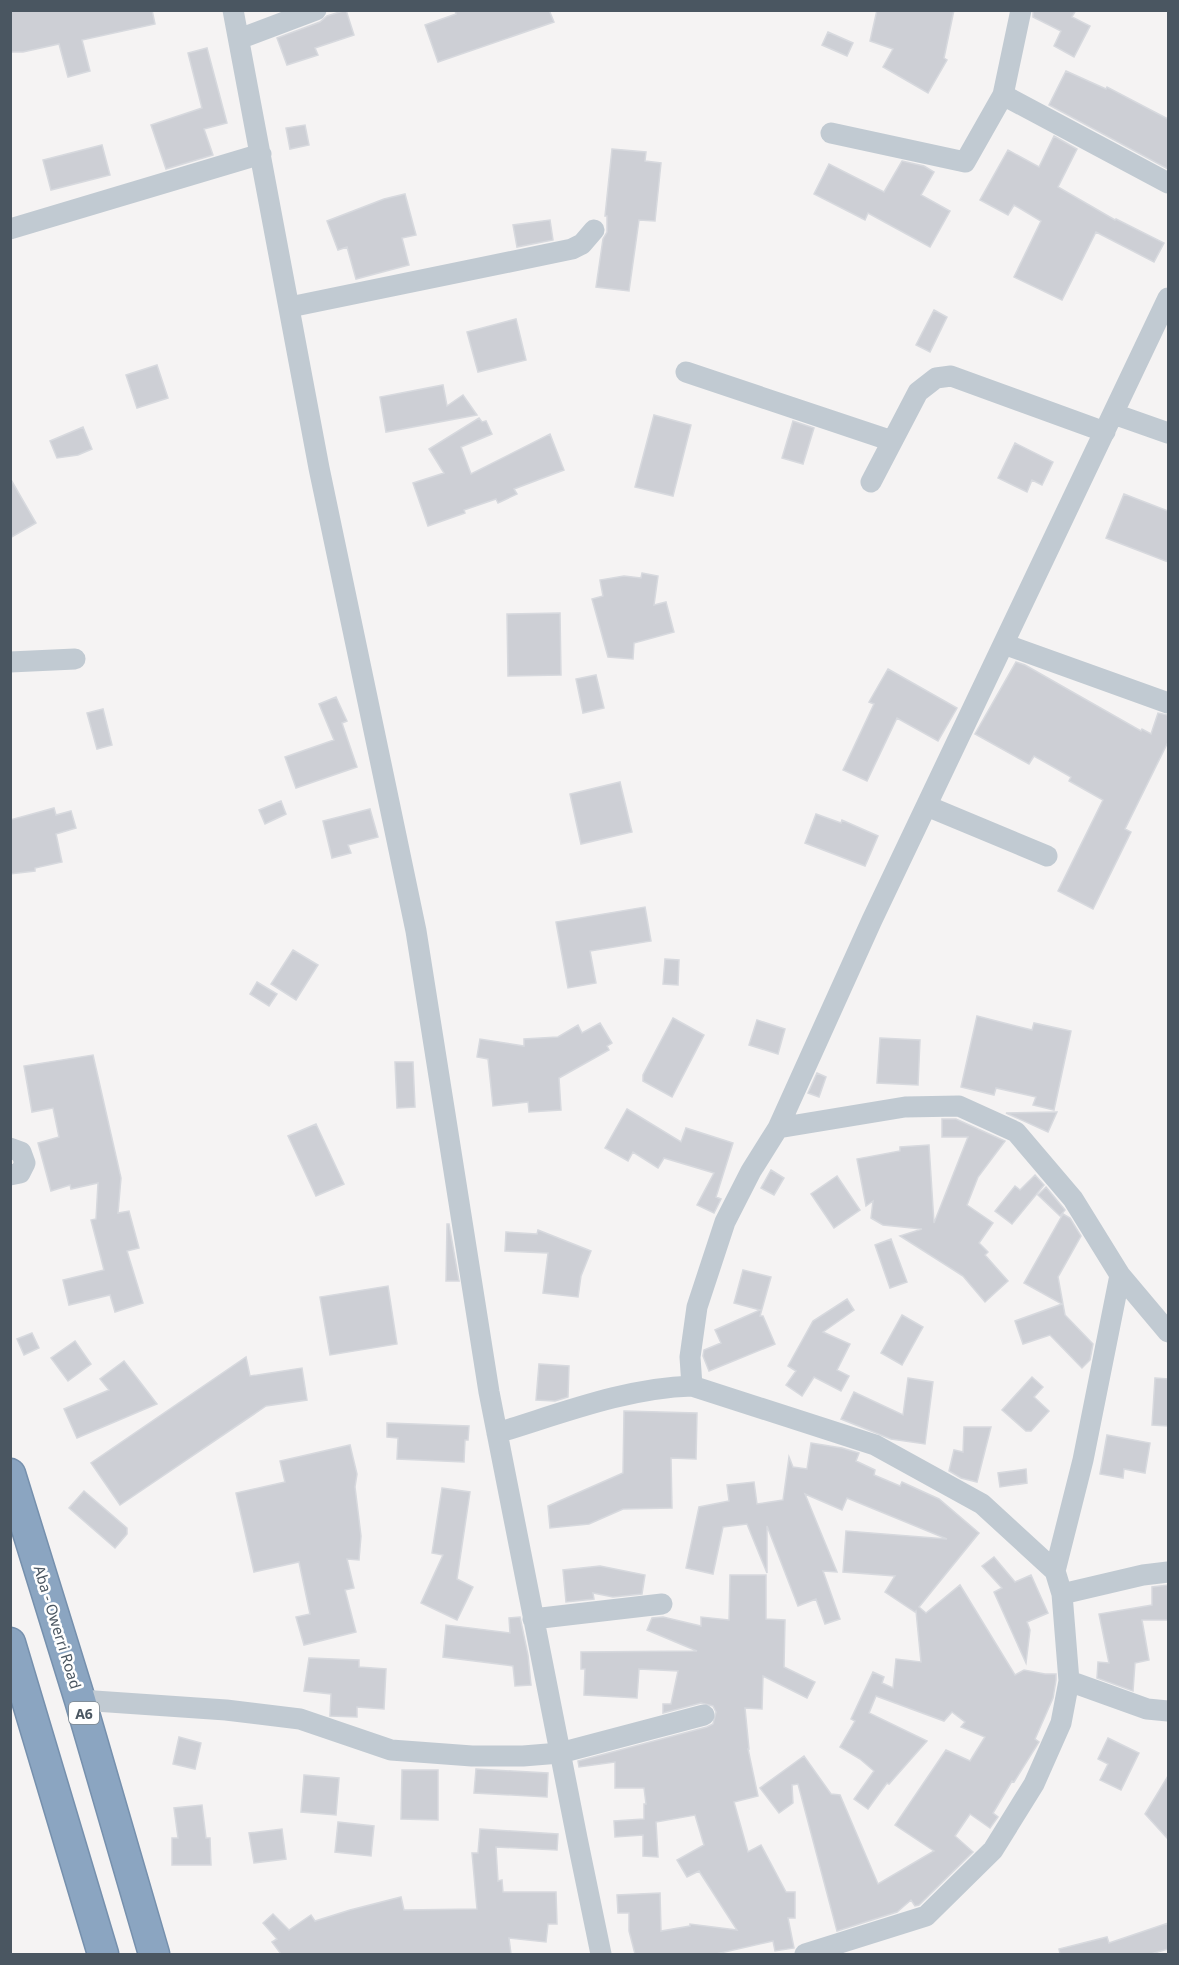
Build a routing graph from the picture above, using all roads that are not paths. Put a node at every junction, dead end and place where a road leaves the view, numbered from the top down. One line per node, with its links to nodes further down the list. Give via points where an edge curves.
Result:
1 (233, 10): 4 (street)
2 (316, 10): 4 (street)
3 (1021, 10): 5 (street)
4 (239, 39): 7 (street)
5 (1002, 95): 6 (street, via 965,162); 8 (street)
6 (831, 133)
7 (261, 154): 9 (street); 12 (street)
8 (1168, 183)
9 (10, 229)
10 (594, 230): 12 (street, via 572,249)
11 (1168, 298): 14 (street)
12 (290, 307): 30 (street, via 319,468 416,931)
13 (686, 372): 16 (street)
14 (1109, 423): 15 (street); 16 (street, via 951,376 936,378 918,392); 18 (street)
15 (1168, 433)
16 (892, 441): 17 (street)
17 (871, 482)
18 (1004, 644): 21 (street); 22 (street)
19 (75, 658): 20 (street)
20 (10, 662)
21 (1168, 703)
22 (927, 806): 23 (street); 24 (street)
23 (1047, 855)
24 (778, 1128): 27 (street, via 904,1107 959,1106 1016,1132 1073,1199); 29 (street, via 725,1222 697,1307 690,1357)
25 (10, 1148): 26 (street, via 21,1152 25,1163 20,1173)
26 (10, 1175)
27 (1120, 1275): 28 (street); 32 (street, via 1083,1460)
28 (1165, 1322)
29 (692, 1386): 30 (street, via 662,1387); 32 (street, via 875,1445 982,1504)
30 (497, 1433): 36 (street)
31 (10, 1474): 39 (highway, Aba - Owerri Road / A6)
32 (1055, 1571): 34 (street)
33 (1168, 1572): 34 (street)
34 (1062, 1594): 38 (street)
35 (662, 1604): 36 (street)
36 (533, 1619): 42 (street)
37 (10, 1643): 43 (highway)
38 (1069, 1681): 40 (street, via 1147,1709); 46 (street, via 1061,1723 1034,1784 993,1850 926,1916)
39 (80, 1700): 42 (street, via 300,1719 391,1750 472,1756); 44 (highway, Aba - Owerri Road / A6)
40 (1168, 1711)
41 (704, 1715): 42 (street)
42 (560, 1753): 45 (street)
43 (103, 1954)
44 (154, 1954)
45 (602, 1954)
46 (805, 1954)

